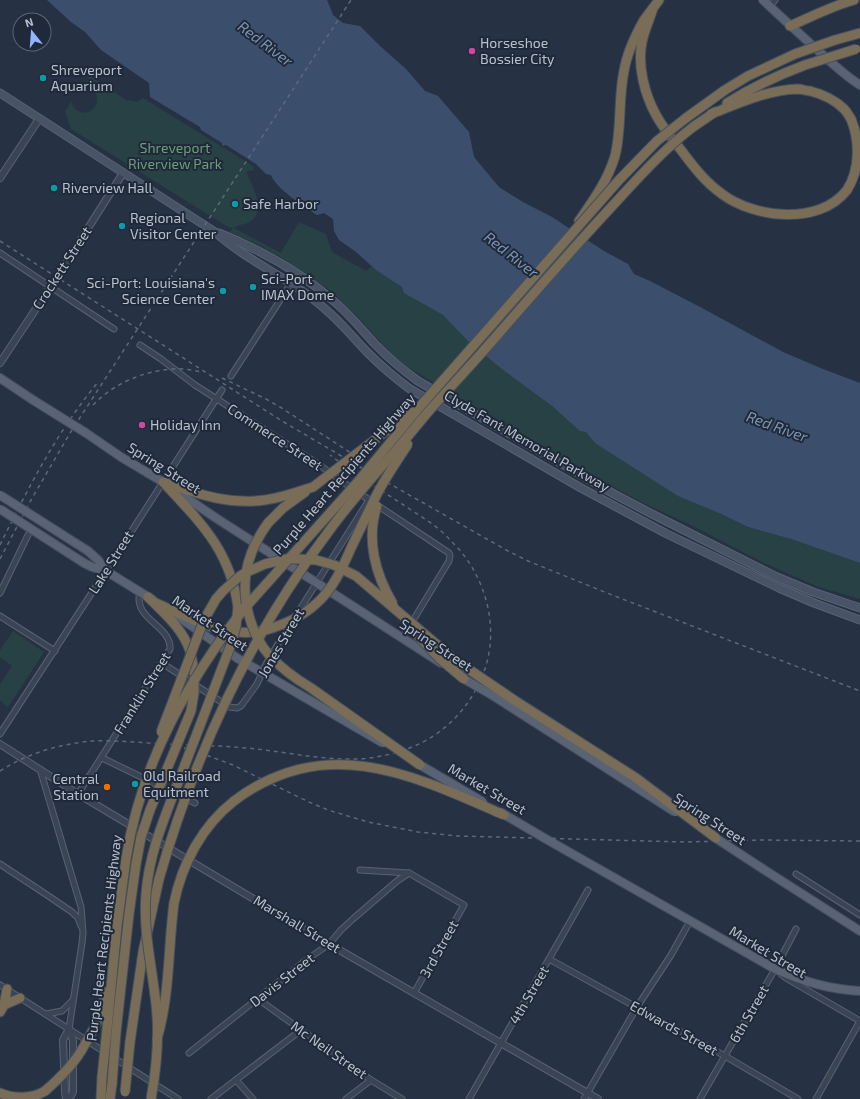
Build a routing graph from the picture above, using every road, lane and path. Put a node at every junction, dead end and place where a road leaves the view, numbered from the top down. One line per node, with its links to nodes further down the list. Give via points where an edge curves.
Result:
1 (659, 0): 5 (highway)
2 (763, 0): 4 (main road)
3 (854, 0): 6 (highway)
4 (773, 3): 6 (main road)
5 (653, 8): 11 (highway, via 640,51 642,76 650,102 665,130 710,185 737,203 754,210 789,214 809,213 836,201 847,191 854,179 859,163 858,136 845,110 819,93 800,89 767,93); 16 (highway, bridge, via 632,45 624,72 615,157 607,177)
6 (790, 26): 9 (main road)
7 (860, 33): 16 (highway, Purple Heart Recipients Highway, bridge, via 795,54 725,90 657,141)
8 (858, 49): 11 (highway, Purple Heart Recipients Highway, bridge, via 793,70 756,87)
9 (860, 85)
10 (0, 93): 12 (main road, Clyde Fant Memorial Parkway)
11 (711, 114): 29 (highway, Purple Heart Recipients Highway, bridge, via 655,160 634,182)
12 (39, 119): 13 (main road, Clyde Fant Memorial Parkway); 14 (street)
13 (123, 173): 15 (main road, Clyde Fant Memorial Parkway); 20 (street, Crockett Street)
14 (0, 178)
15 (215, 232): 18 (main road, Clyde Fant Memorial Parkway, via 251,247); 19 (main road, Clyde Fant Memorial Parkway, via 228,244)
16 (570, 235): 28 (highway, Purple Heart Recipients Highway, bridge)
17 (0, 254): 20 (street)
18 (297, 274): 19 (street); 42 (main road, Clyde Fant Memorial Parkway, via 337,304 391,359 418,381 652,514 777,576)
19 (291, 284): 24 (street); 44 (main road, Clyde Fant Memorial Parkway, via 326,309 376,362 410,389 581,488 665,533 778,588)
20 (50, 286): 21 (street); 23 (street, Crockett Street)
21 (114, 329)
22 (140, 345): 27 (street, Commerce Street)
23 (0, 362)
24 (231, 376)
25 (0, 378): 31 (main road, Spring Street, bridge)
26 (222, 390): 27 (street, Lake Street)
27 (216, 399): 31 (street, Lake Street); 34 (street, Commerce Street)
28 (423, 403): 32 (highway, bridge); 52 (highway, Purple Heart Recipients Highway, bridge, via 355,485 229,628 190,686)
29 (429, 411): 30 (highway, bridge); 94 (highway, Purple Heart Recipients Highway, bridge, via 366,484 284,594 257,640 199,760 174,827 159,879 143,952)
30 (392, 470): 41 (highway, bridge, via 382,484 336,580 317,603 300,616 266,630 230,632 195,621); 48 (highway, bridge, via 373,516 372,548 378,572 388,596 409,627)
31 (163, 482): 32 (highway, via 206,496 237,502 266,500); 37 (street, Lake Street); 38 (main road, Spring Street); 85 (highway, bridge, via 199,520 211,537 228,567 238,607 232,642 156,842 148,878 146,926 156,998)
32 (313, 487): 53 (highway, bridge, via 283,508 268,523 256,541 246,573 247,604 252,626 269,655 295,679)
33 (0, 495): 37 (main road, Market Street, bridge, via 88,551)
34 (370, 500): 38 (street, Jones Street); 45 (street, Commerce Street, via 450,555)
35 (0, 509): 37 (main road, Market Street, bridge, via 84,563)
36 (28, 535): 39 (street)
37 (106, 571): 40 (main road, Market Street); 46 (street, Lake Street)
38 (317, 583): 47 (street, Jones Street, via 270,657 257,684 241,706 229,707); 48 (main road, Spring Street, bridge)
39 (0, 593)
40 (144, 595): 41 (main road, Market Street); 47 (street, Franklin Street, via 139,601 140,607 169,641 170,649); 98 (highway, bridge, via 171,621 186,643 194,673 194,693 192,711 143,830 129,914)
41 (156, 602): 53 (main road, Market Street, bridge, via 237,658)
42 (860, 608)
43 (0, 616): 46 (street)
44 (860, 620)
45 (406, 632)
46 (55, 651): 49 (street, Lake Street)
47 (162, 663): 51 (street, Franklin Street)
48 (464, 679): 58 (main road, Spring Street, bridge)
49 (0, 734)
50 (0, 744): 54 (street, Marshall Street)
51 (102, 758): 55 (street, Franklin Street); 56 (street)
52 (152, 763): 58 (highway, bridge, via 160,733 204,620 216,599 232,582 256,567 276,560 308,559 334,565 356,576 455,660 636,778); 69 (highway, Purple Heart Recipients Highway, bridge, via 132,823 121,889)
53 (420, 765): 57 (main road, Market Street, bridge)
54 (40, 770): 55 (street, Marshall Street); 68 (street, via 81,907)
55 (78, 794): 70 (street, Marshall Street)
56 (195, 803)
57 (504, 815): 65 (main road, Market Street, bridge); 85 (highway, bridge, via 417,778 356,765 335,764 298,769 250,790 210,825 182,872 174,903 165,1000)
58 (716, 838): 67 (main road, Spring Street, bridge)
59 (0, 864): 68 (street, via 75,915)
60 (360, 870): 61 (street)
61 (409, 873): 70 (street, Davis Street, via 397,880 354,918); 75 (street, 3rd Street, via 464,905)
62 (796, 874): 64 (street)
63 (588, 890): 71 (street, 4th Street)
64 (860, 915)
65 (690, 921): 72 (main road, Market Street); 80 (street)
66 (796, 929): 72 (street, 6th Street)
67 (860, 931)
68 (83, 933): 78 (street)
69 (116, 942): 91 (highway, bridge, via 100,1016 76,1059 54,1084); 97 (highway, Purple Heart Recipients Highway, bridge)
70 (329, 944): 75 (street, Marshall Street); 77 (street, Davis Street)
71 (549, 959): 80 (street, Edwards Street); 86 (street, 4th Street)
72 (775, 970): 74 (main road, via 825,987); 82 (street, Market Street); 88 (street, 6th Street)
73 (3, 987): 76 (street); 79 (highway)
74 (860, 991)
75 (414, 993): 86 (street, Marshall Street)
76 (20, 998): 79 (highway); 81 (street)
77 (258, 999): 84 (street, Mc Neil Street); 87 (street, Davis Street)
78 (74, 1000): 81 (street, via 62,1011); 83 (street)
79 (2, 1008)
80 (637, 1008): 88 (street, Edwards Street); 93 (street)
81 (46, 1014): 83 (street)
82 (860, 1021): 110 (street)
83 (69, 1029): 96 (street, via 64,1040); 96 (street, via 73,1040 73,1085); 100 (street)
84 (301, 1030): 89 (street); 90 (street, Mc Neil Street)
85 (157, 1039): 99 (highway, bridge)
86 (501, 1043): 93 (street, Marshall Street); 105 (street, 4th Street)
87 (189, 1053)
88 (725, 1056): 108 (street, 6th Street); 109 (street, Edwards Street)
89 (236, 1080): 101 (street); 102 (street)
90 (371, 1080): 103 (street); 104 (street, Mc Neil Street)
91 (43, 1092): 92 (highway, via 22,1098); 95 (highway)
92 (0, 1093)
93 (588, 1093): 106 (street); 107 (street, Marshall Street)
94 (124, 1095)
95 (28, 1099)
96 (67, 1099)
97 (101, 1099)
98 (110, 1099)
99 (151, 1099)
100 (178, 1099)
101 (210, 1099)
102 (253, 1099)
103 (346, 1099)
104 (402, 1099)
105 (468, 1099)
106 (584, 1099)
107 (598, 1099)
108 (700, 1099)
109 (798, 1099)
110 (816, 1099)

